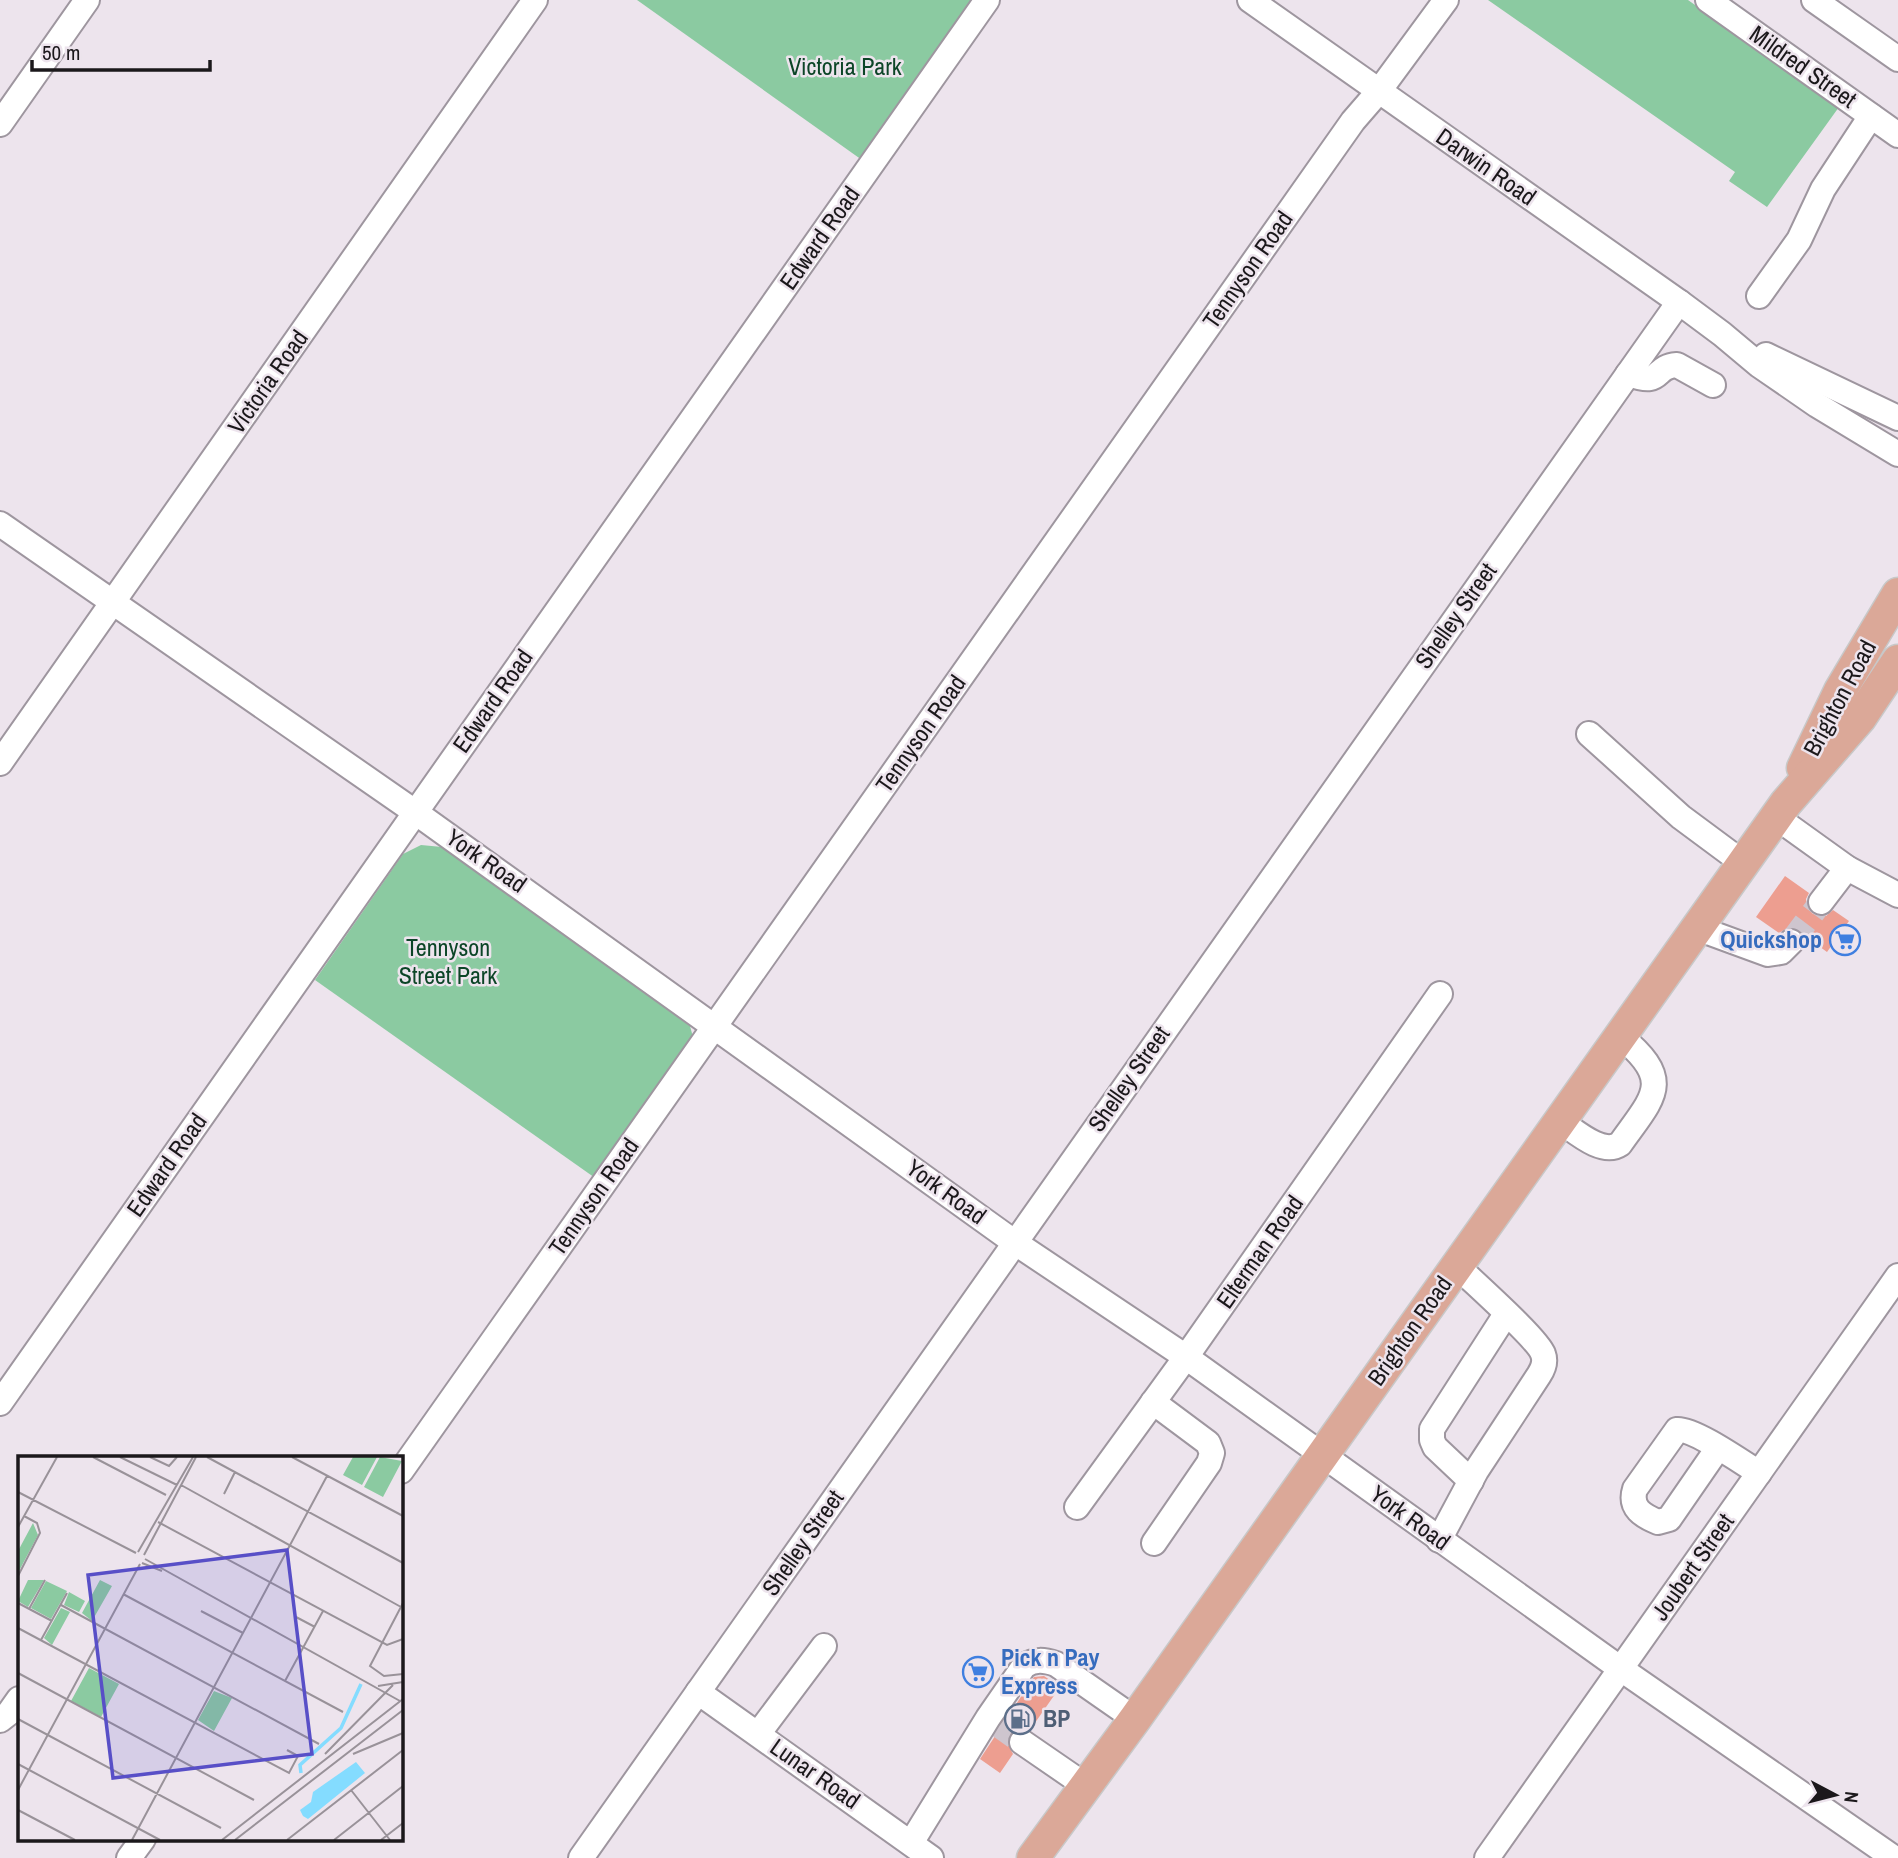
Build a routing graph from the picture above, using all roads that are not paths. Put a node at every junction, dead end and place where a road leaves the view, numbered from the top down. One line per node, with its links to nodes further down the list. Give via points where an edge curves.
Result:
1 (88, 0): 11 (street)
2 (535, 0): 22 (street, Victoria Road)
3 (988, 0): 27 (street, Edward Road)
4 (1250, 0): 9 (street, Darwin Road)
5 (1447, 0): 9 (street, Tennyson Road)
6 (1708, 0): 10 (street, Mildred Street)
7 (1814, 0): 8 (street)
8 (1898, 59)
9 (1379, 91): 14 (street, Darwin Road); 35 (street, Tennyson Road)
10 (1871, 116): 12 (street, Mildred Street); 13 (street, via 1823,189 1799,240)
11 (0, 124)
12 (1898, 135)
13 (1759, 296)
14 (1679, 302): 15 (street, Darwin Road); 16 (street, Shelley Street)
15 (1722, 334): 18 (street, Darwin Road); 19 (street, Darwin Road, via 1817,405)
16 (1628, 374): 17 (street, via 1651,379 1677,365); 38 (street, Shelley Street)
17 (1713, 385)
18 (1898, 418)
19 (1898, 454)
20 (0, 524): 22 (street, York Road)
21 (1898, 594): 26 (main road, Brighton Road, via 1840,691)
22 (113, 604): 25 (street, Victoria Road); 27 (street, York Road)
23 (1898, 661): 26 (main road, Brighton Road, via 1860,718)
24 (1589, 734): 28 (street, via 1681,817)
25 (0, 763)
26 (1781, 810): 28 (main road, Brighton Road); 29 (street)
27 (415, 811): 35 (street, York Road); 44 (street, Edward Road)
28 (1743, 863): 32 (main road, Brighton Road)
29 (1847, 868): 30 (street); 31 (street)
30 (1898, 895)
31 (1821, 902)
32 (1697, 928): 33 (street, via 1768,954 1782,952); 36 (main road, Brighton Road)
33 (1791, 942)
34 (1440, 994): 42 (street, Elterman Road)
35 (716, 1025): 38 (street, York Road); 47 (street, Tennyson Road)
36 (1620, 1036): 37 (main road, Brighton Road); 37 (street, via 1639,1051 1655,1084 1653,1097 1620,1144 1612,1149 1602,1147)
37 (1560, 1121): 39 (main road, Brighton Road)
38 (1014, 1242): 42 (street, York Road); 55 (street, Shelley Street)
39 (1457, 1266): 41 (street); 46 (main road, Brighton Road)
40 (1898, 1276): 48 (street, Joubert Street)
41 (1507, 1314): 49 (street, via 1533,1339 1544,1363); 49 (street, via 1432,1429 1435,1447)
42 (1185, 1357): 43 (street, Elterman Road); 46 (street, York Road)
43 (1153, 1402): 50 (street, Elterman Road); 52 (street, via 1208,1443 1212,1453)
44 (0, 1403)
45 (1718, 1448): 48 (street)
46 (1322, 1455): 51 (street, York Road); 57 (main road, Brighton Road)
47 (402, 1470)
48 (1759, 1473): 54 (street, Joubert Street)
49 (1471, 1480): 51 (street)
50 (1077, 1507)
51 (1439, 1540): 54 (street, York Road)
52 (1154, 1544)
53 (824, 1646): 59 (street)
54 (1620, 1669): 68 (street, Joubert Street); 69 (street, York Road)
55 (698, 1692): 59 (street, Lunar Road); 65 (street, Shelley Street)
56 (18, 1700): 58 (street)
57 (1135, 1719): 61 (main road, Brighton Road); 63 (street, via 1056,1664 1030,1662)
58 (0, 1720)
59 (758, 1734): 63 (street, Lunar Road)
60 (1022, 1742): 61 (street)
61 (1086, 1786): 67 (main road, Brighton Road)
62 (142, 1840): 64 (street)
63 (911, 1843): 66 (street, Lunar Road)
64 (129, 1858)
65 (581, 1858)
66 (931, 1858)
67 (1033, 1858)
68 (1487, 1858)
69 (1894, 1858)

